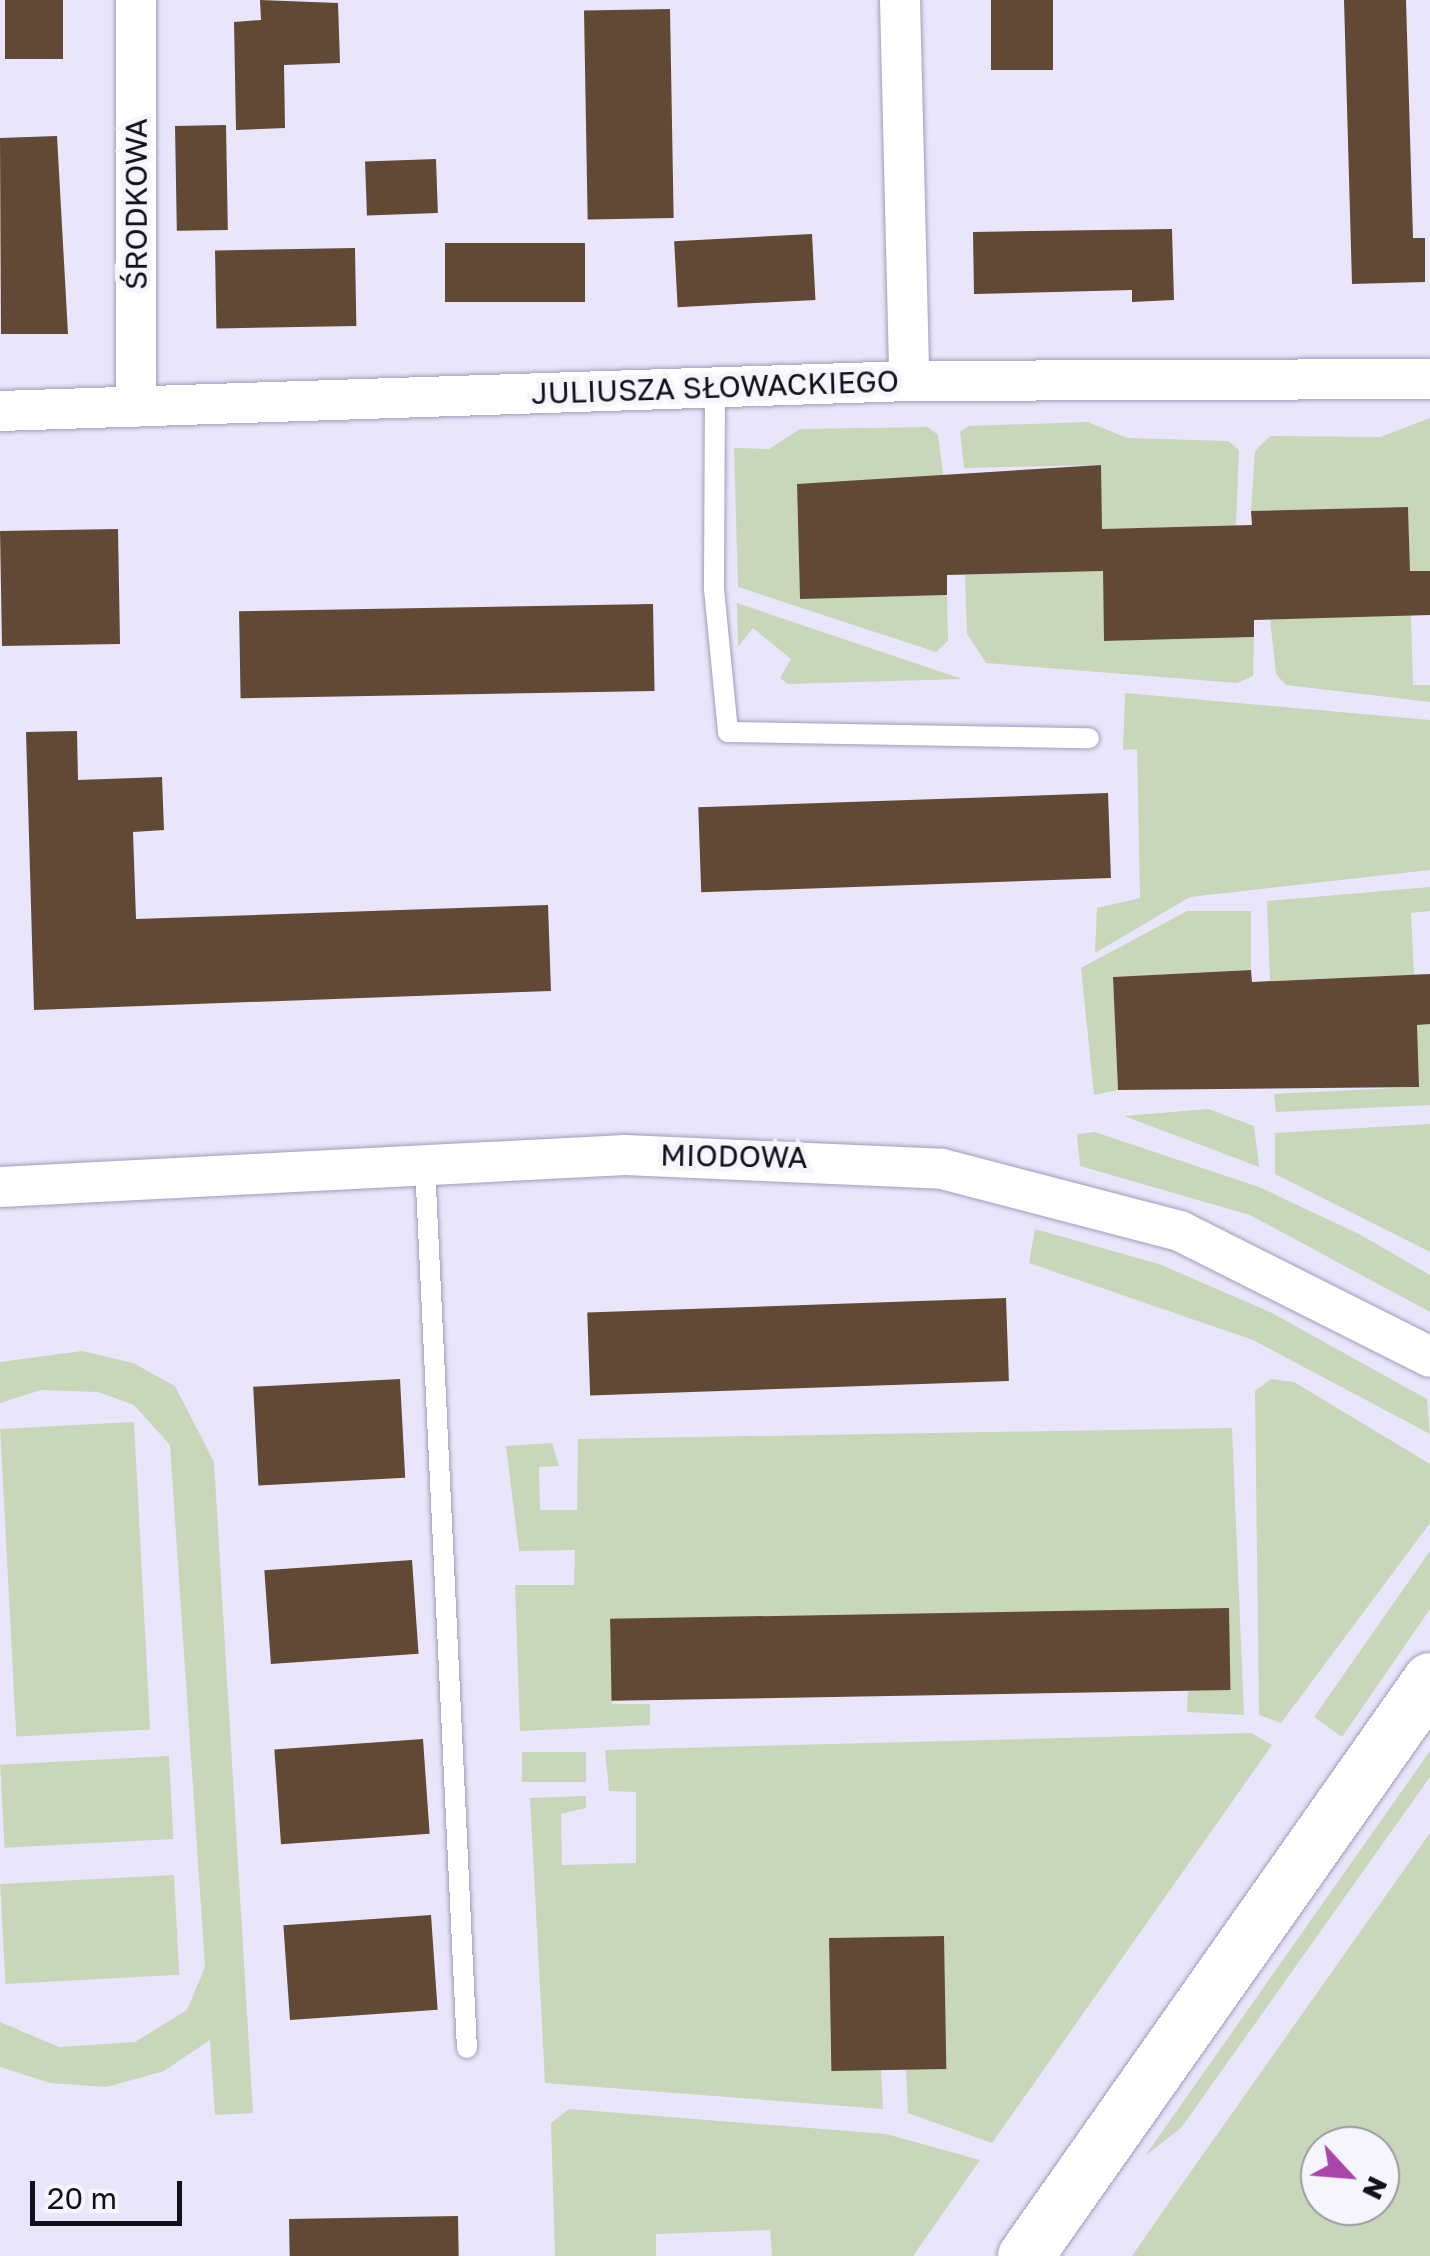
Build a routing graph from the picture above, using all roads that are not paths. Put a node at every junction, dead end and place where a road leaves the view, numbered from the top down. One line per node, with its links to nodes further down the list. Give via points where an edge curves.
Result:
1 (136, 0): 6 (street, ŚRODKOWA)
2 (900, 0): 4 (street)
3 (1430, 379): 4 (street, JULIUSZA SŁOWACKIEGO)
4 (909, 381): 5 (street, JULIUSZA SŁOWACKIEGO)
5 (715, 388): 6 (street, JULIUSZA SŁOWACKIEGO); 8 (lane, via 714,590 728,732)
6 (136, 407): 7 (street, JULIUSZA SŁOWACKIEGO)
7 (0, 411)
8 (1089, 738)
9 (426, 1165): 10 (street, MIODOWA); 11 (street, MIODOWA, via 699,1154 976,1175 1180,1231); 13 (lane)
10 (0, 1188)
11 (1430, 1358)
12 (1430, 1680): 14 (street)
13 (467, 2048)
14 (1025, 2256)

